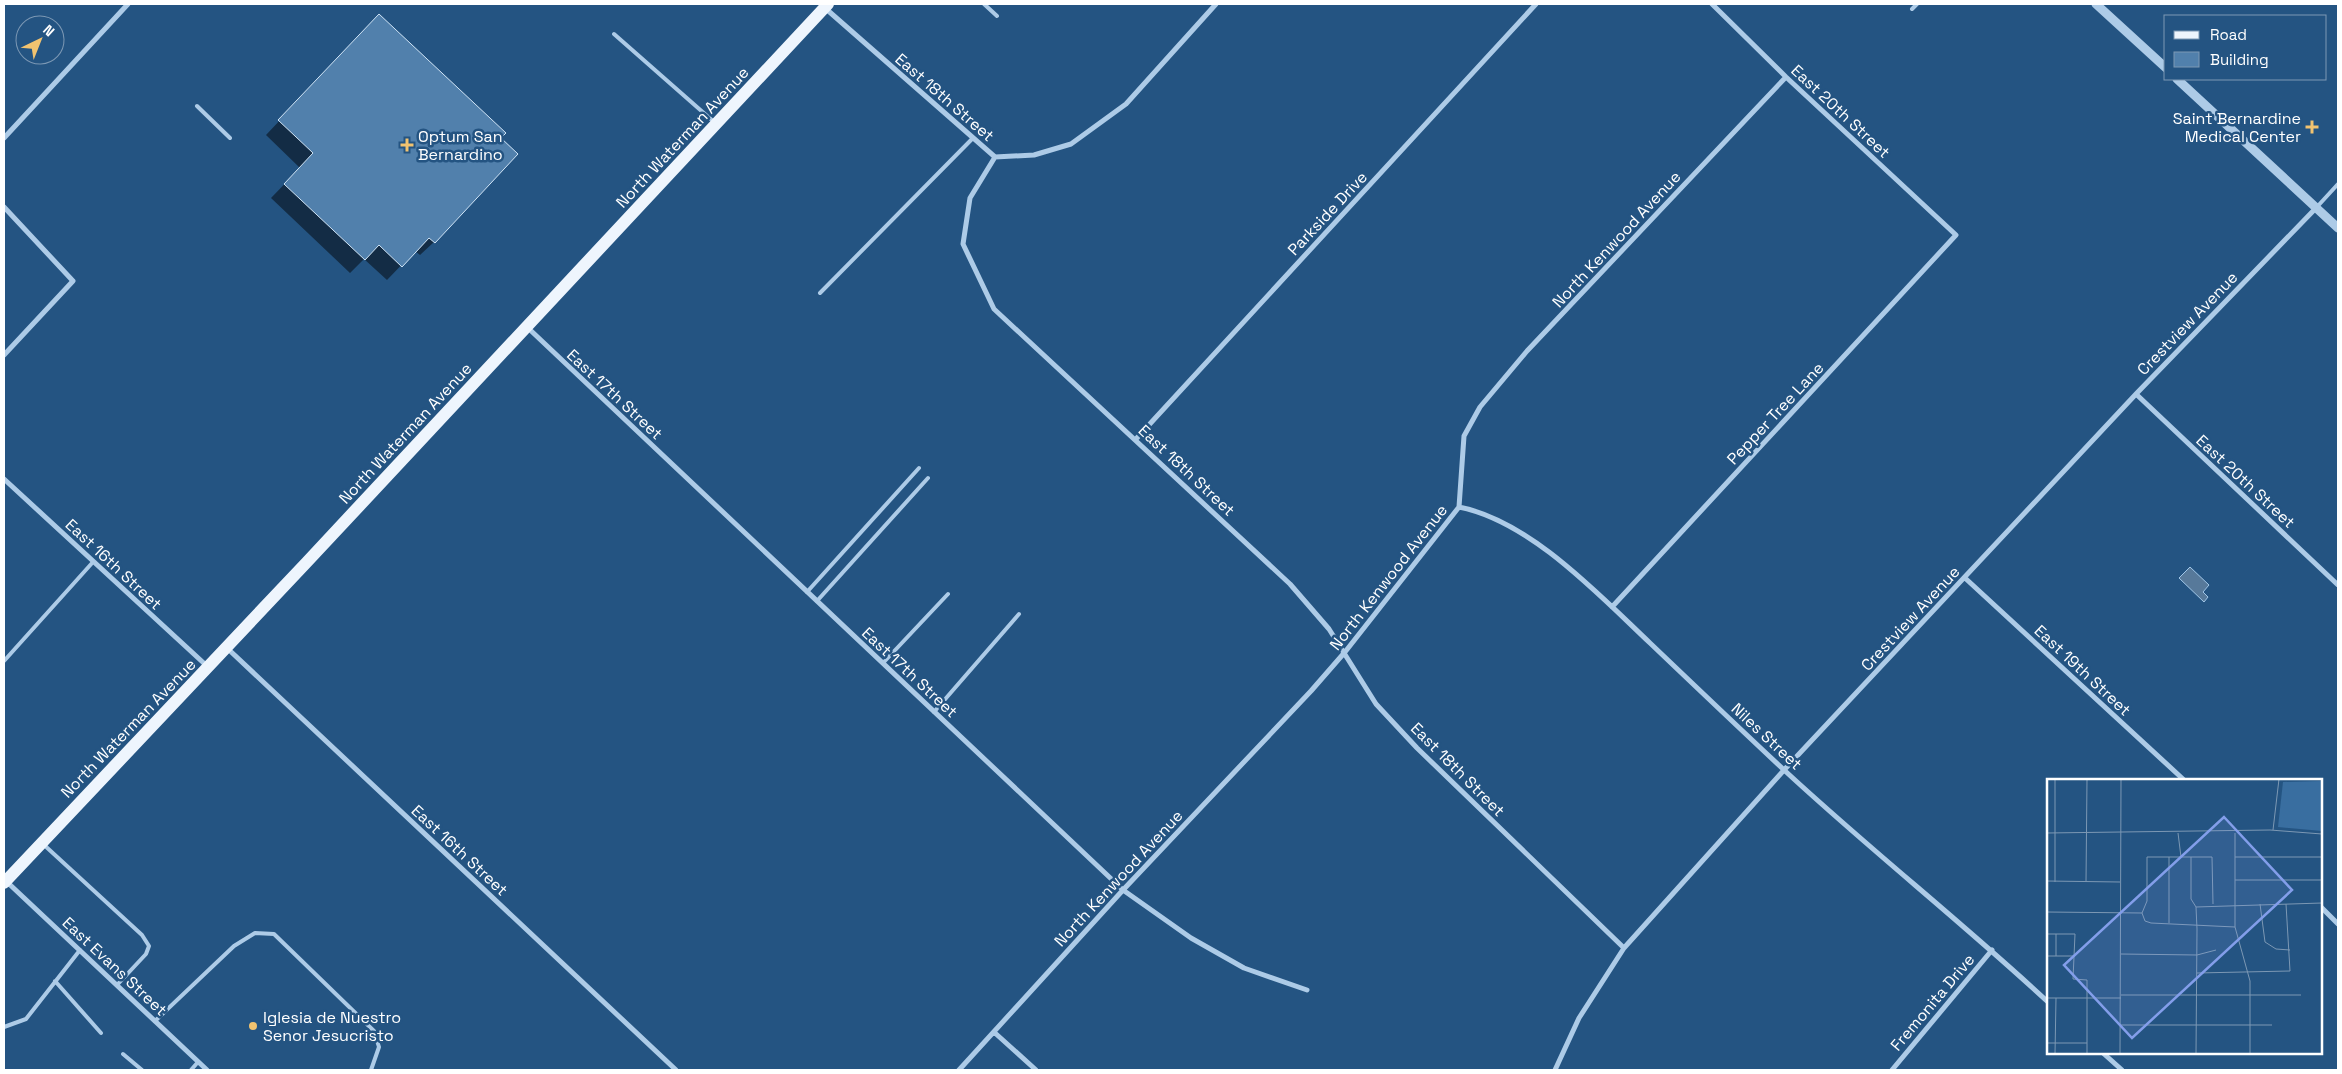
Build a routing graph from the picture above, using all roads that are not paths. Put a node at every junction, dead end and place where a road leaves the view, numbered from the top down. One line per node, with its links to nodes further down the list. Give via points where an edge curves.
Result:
1 (128, 4): 17 (street)
2 (984, 4): 10 (lane)
3 (1216, 4): 20 (street, via 1126,104 1071,144 1034,155)
4 (1536, 4): 30 (street, Parkside Drive)
5 (1712, 4): 13 (street, East 20th Street)
6 (1916, 4): 9 (lane)
7 (2096, 4): 12 (street)
8 (825, 5): 16 (main road, North Waterman Avenue); 19 (street, East 18th Street)
9 (1912, 9)
10 (997, 16)
11 (614, 34): 16 (lane)
12 (2164, 66)
13 (1786, 77): 25 (street, East 20th Street); 34 (street, North Kenwood Avenue, via 1527,351 1480,407 1464,436)
14 (2178, 80): 23 (street)
15 (197, 106): 18 (lane)
16 (716, 124): 27 (main road, North Waterman Avenue)
17 (4, 138)
18 (230, 138)
19 (973, 138): 20 (street, East 18th Street); 26 (lane)
20 (995, 157): 30 (street, East 18th Street, via 970,198 963,244 994,309)
21 (2338, 184): 23 (lane)
22 (4, 207): 28 (street, via 73,281)
23 (2316, 208): 24 (street); 29 (street, Crestview Avenue)
24 (2338, 228)
25 (1956, 235): 41 (street, Pepper Tree Lane)
26 (820, 293)
27 (526, 327): 38 (street, East 17th Street); 43 (main road, North Waterman Avenue)
28 (4, 355)
29 (2136, 394): 36 (street, Crestview Avenue); 37 (street, East 20th Street)
30 (1136, 439): 44 (street, East 18th Street, via 1290,584)
31 (920, 468): 38 (lane)
32 (928, 478): 40 (lane)
33 (4, 479): 35 (street, East 16th Street)
34 (1459, 507): 41 (street, Niles Street, via 1512,526 1557,559); 44 (street, North Kenwood Avenue)
35 (93, 562): 45 (lane); 47 (street, East 16th Street)
36 (1965, 578): 49 (street, Crestview Avenue); 50 (street, East 19th Street)
37 (2338, 585)
38 (807, 592): 40 (street, East 17th Street)
39 (948, 594): 46 (lane)
40 (817, 601): 46 (street, East 17th Street)
41 (1612, 608): 49 (street, Niles Street)
42 (1020, 614): 48 (lane)
43 (226, 648): 47 (main road, North Waterman Avenue); 74 (street, East 16th Street)
44 (1345, 652): 53 (street, North Kenwood Avenue); 56 (street, East 18th Street, via 1376,704 1417,748)
45 (4, 662)
46 (883, 663): 48 (street, East 17th Street)
47 (208, 667): 51 (main road, North Waterman Avenue)
48 (934, 712): 53 (street, East 17th Street)
49 (1784, 770): 56 (street, Crestview Avenue); 58 (street, Niles Street)
50 (2183, 779)
51 (41, 843): 52 (main road, North Waterman Avenue); 60 (lane, via 142,935 149,946 146,954)
52 (5, 882): 57 (street, East Evans Street)
53 (1123, 890): 61 (street, East 17th Street, via 1191,938 1244,968); 66 (street, North Kenwood Avenue)
54 (2322, 908): 55 (street)
55 (2338, 924)
56 (1624, 948): 77 (street, Crestview Avenue, via 1579,1018)
57 (80, 950): 59 (lane); 60 (street, East Evans Street)
58 (1992, 950): 62 (street, Niles Street); 78 (street, Fremonita Drive)
59 (55, 981): 64 (lane, via 26,1019); 65 (lane)
60 (117, 985): 63 (street, East Evans Street)
61 (1307, 990)
62 (2047, 1001)
63 (155, 1021): 69 (street, East Evans Street); 73 (lane, via 234,946 256,933 274,934 374,1031 379,1047)
64 (4, 1027)
65 (101, 1033)
66 (995, 1033): 75 (street, North Kenwood Avenue); 76 (street)
67 (123, 1054): 70 (lane)
68 (2104, 1054): 79 (street)
69 (198, 1062): 71 (lane); 72 (street, East Evans Street)
70 (142, 1070)
71 (191, 1070)
72 (207, 1070)
73 (372, 1070)
74 (676, 1070)
75 (959, 1070)
76 (1036, 1070)
77 (1555, 1070)
78 (1892, 1070)
79 (2122, 1070)

